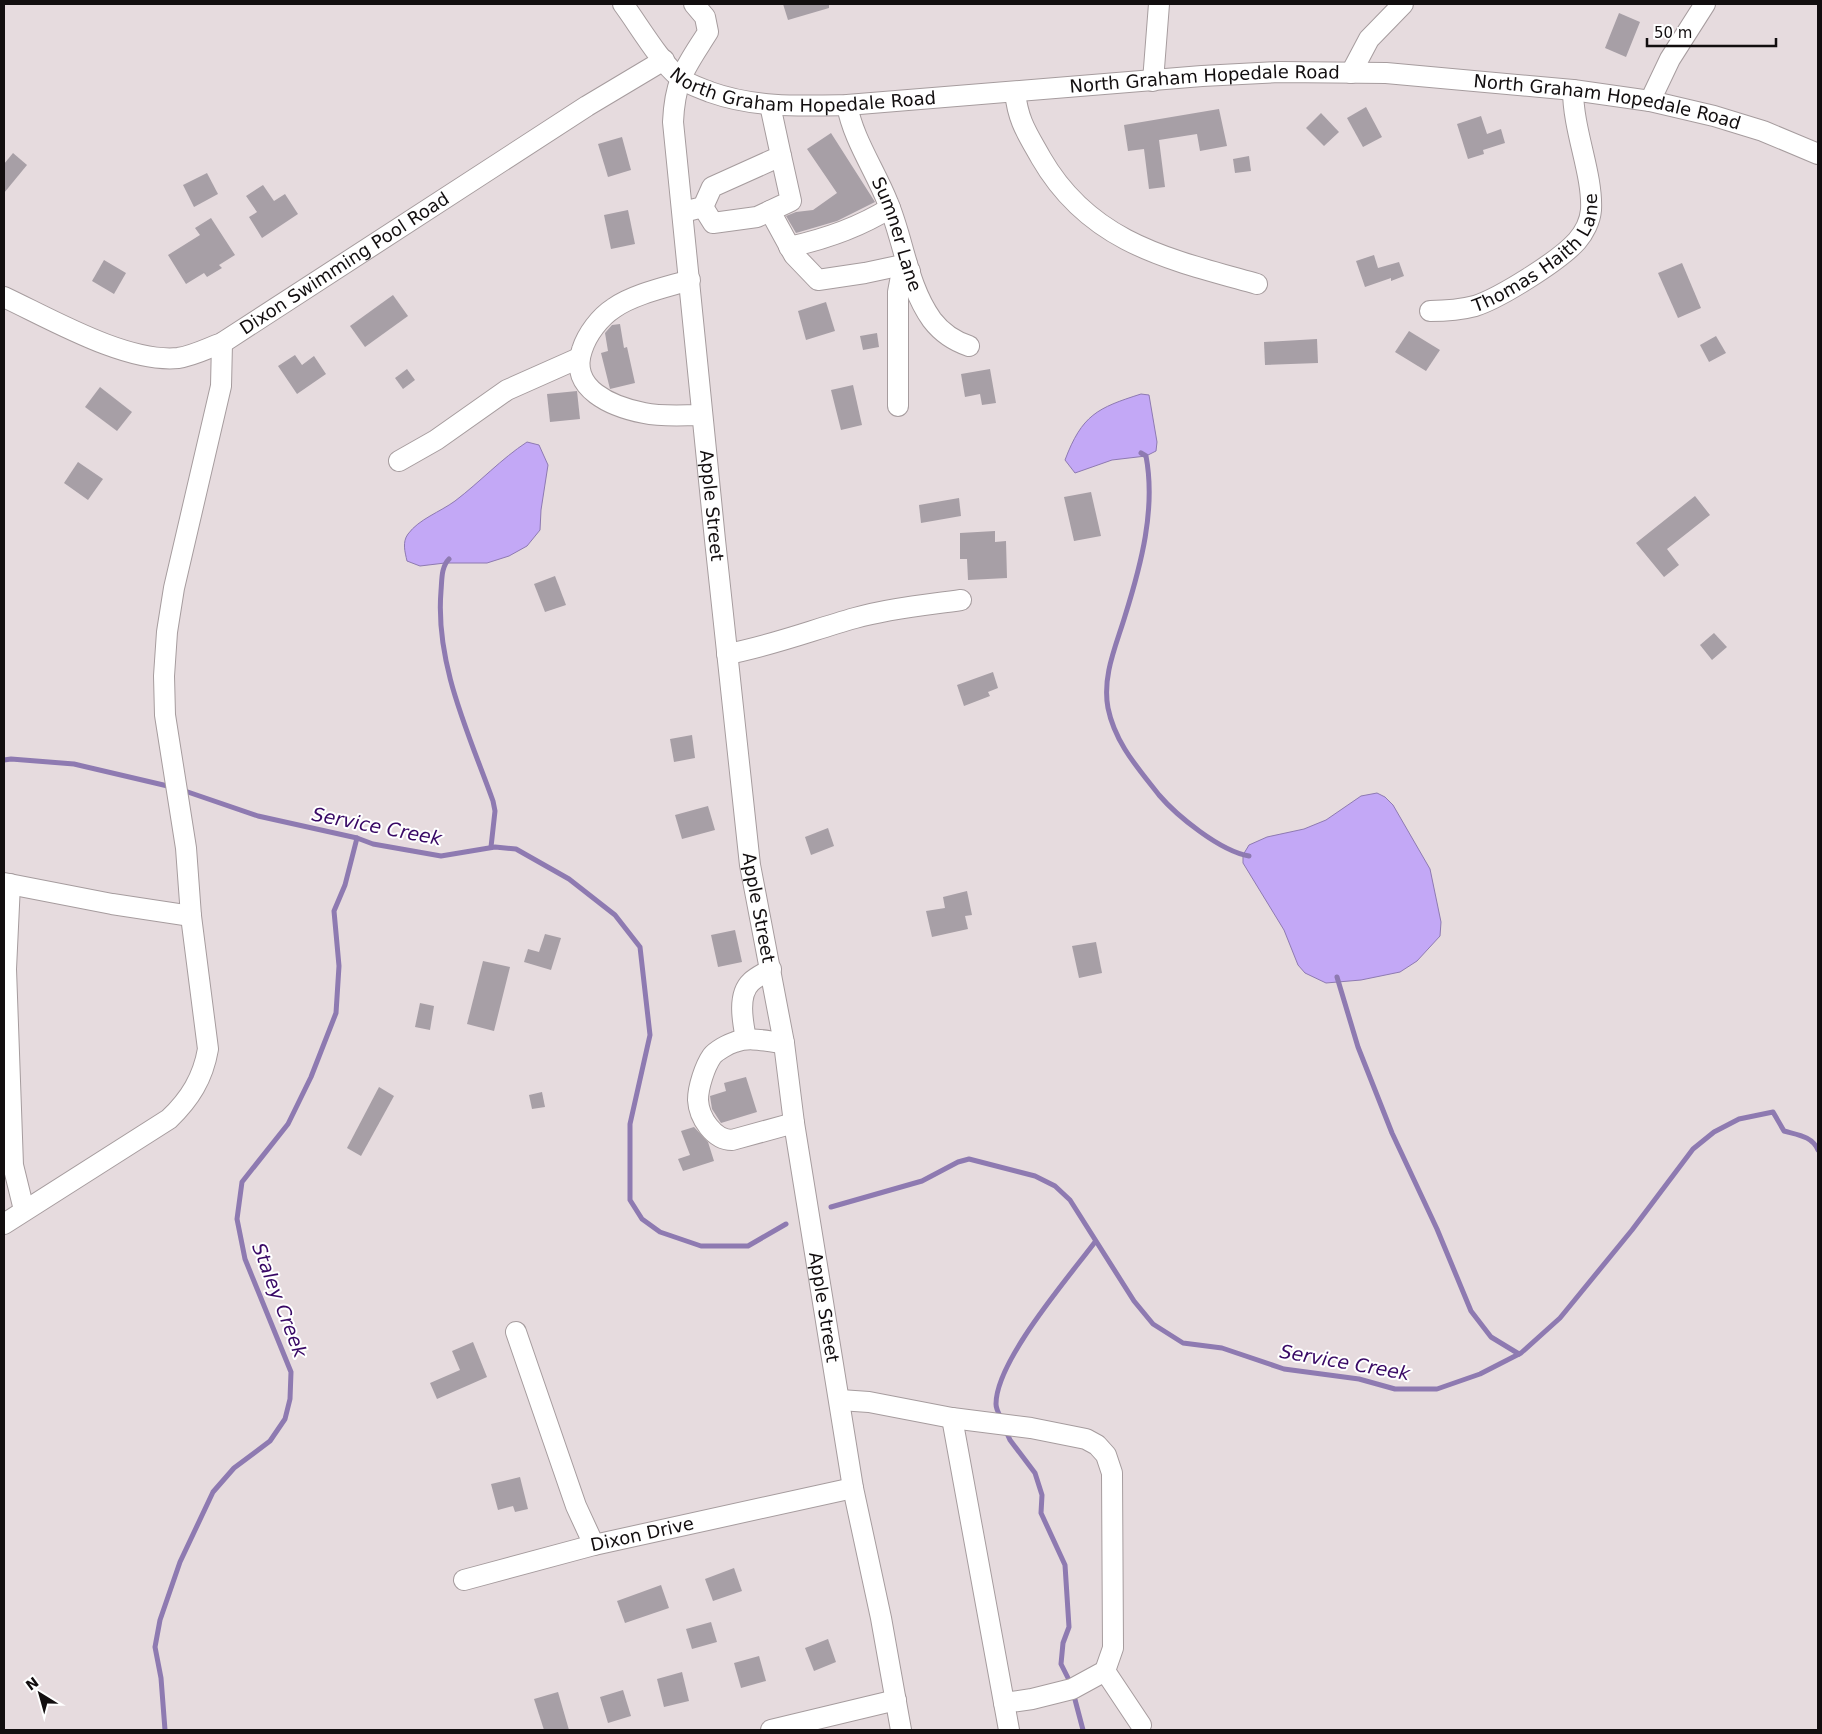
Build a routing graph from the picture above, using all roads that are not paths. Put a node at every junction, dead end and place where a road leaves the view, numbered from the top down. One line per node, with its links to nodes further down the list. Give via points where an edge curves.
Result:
1 (623, 4): 6 (street, North Graham Hopedale Road)
2 (694, 4): 8 (street, via 705,17 708,32)
3 (1159, 4): 9 (street)
4 (1403, 4): 7 (street, via 1369,39)
5 (1705, 4): 12 (street, via 1670,59)
6 (664, 60): 8 (street, North Graham Hopedale Road); 27 (street, Dixon Swimming Pool Road, via 571,116)
7 (1351, 73): 9 (street, North Graham Hopedale Road, via 1280,72); 10 (street, North Graham Hopedale Road)
8 (679, 78): 13 (street, North Graham Hopedale Road, via 728,98); 19 (street, Apple Street, via 673,122)
9 (1153, 81): 11 (street, North Graham Hopedale Road)
10 (1573, 90): 12 (street, North Graham Hopedale Road); 26 (street, Thomas Haith Lane, via 1573,112 1591,198 1586,228 1577,241 1505,293 1472,306)
11 (1015, 92): 14 (street, North Graham Hopedale Road); 24 (street, via 1017,111 1033,146 1063,191 1089,217 1105,229 1142,247)
12 (1650, 101): 15 (street, North Graham Hopedale Road, via 1763,131)
13 (770, 105): 14 (street, North Graham Hopedale Road); 16 (street)
14 (847, 105): 18 (street, Sumner Lane, via 850,121)
15 (1818, 154)
16 (781, 156): 17 (street, via 712,187); 20 (street, via 791,201)
17 (703, 206): 19 (street); 20 (street, via 713,223 757,218)
18 (890, 208): 21 (street, via 870,221 829,239); 22 (street, Sumner Lane)
19 (683, 212): 23 (street, Apple Street)
20 (770, 212): 21 (street)
21 (790, 248): 22 (street, via 818,280)
22 (908, 267): 28 (street, Sumner Lane, via 917,294 933,321 944,333); 30 (street, via 901,276 898,292)
23 (690, 280): 29 (street, via 614,307 584,341); 31 (street, Apple Street)
24 (1257, 284)
25 (4, 297): 27 (street, Dixon Swimming Pool Road, via 144,356 180,358)
26 (1430, 311)
27 (222, 343): 36 (street, via 220,386 174,588 164,676 165,715 186,848)
28 (969, 346)
29 (579, 358): 31 (street, via 579,372 596,395 646,413); 32 (street, via 508,390 436,440)
30 (898, 406)
31 (702, 415): 34 (street, Apple Street)
32 (399, 461)
33 (961, 600): 34 (street, via 905,607 856,618)
34 (727, 654): 37 (street, Apple Street, via 750,865)
35 (7, 884): 36 (street); 41 (street, via 6,970 13,1165)
36 (192, 916): 41 (street, via 208,1049 195,1088 168,1119)
37 (771, 969): 38 (street, via 750,982 747,989 742,1015); 39 (street, Apple Street)
38 (746, 1039): 39 (street); 40 (street, via 734,1042 713,1055 705,1071 698,1099 708,1128 724,1140 732,1140)
39 (784, 1043): 40 (street, Apple Street)
40 (794, 1123): 44 (street, Apple Street)
41 (24, 1210): 42 (street)
42 (4, 1224)
43 (516, 1332): 47 (street, Dixon Drive, via 576,1506)
44 (840, 1400): 45 (street, via 869,1402); 46 (street, Apple Street)
45 (952, 1418): 49 (street, via 1086,1439 1106,1455 1112,1473 1114,1601 1113,1648); 51 (street)
46 (853, 1488): 47 (street, Dixon Drive); 50 (street, Apple Street)
47 (594, 1546): 48 (street)
48 (464, 1580)
49 (1105, 1671): 51 (street, via 1072,1689); 52 (street)
50 (896, 1700): 53 (street); 54 (street, Apple Street)
51 (1004, 1703): 55 (street)
52 (1141, 1725)
53 (771, 1730)
54 (901, 1730)
55 (1009, 1730)

